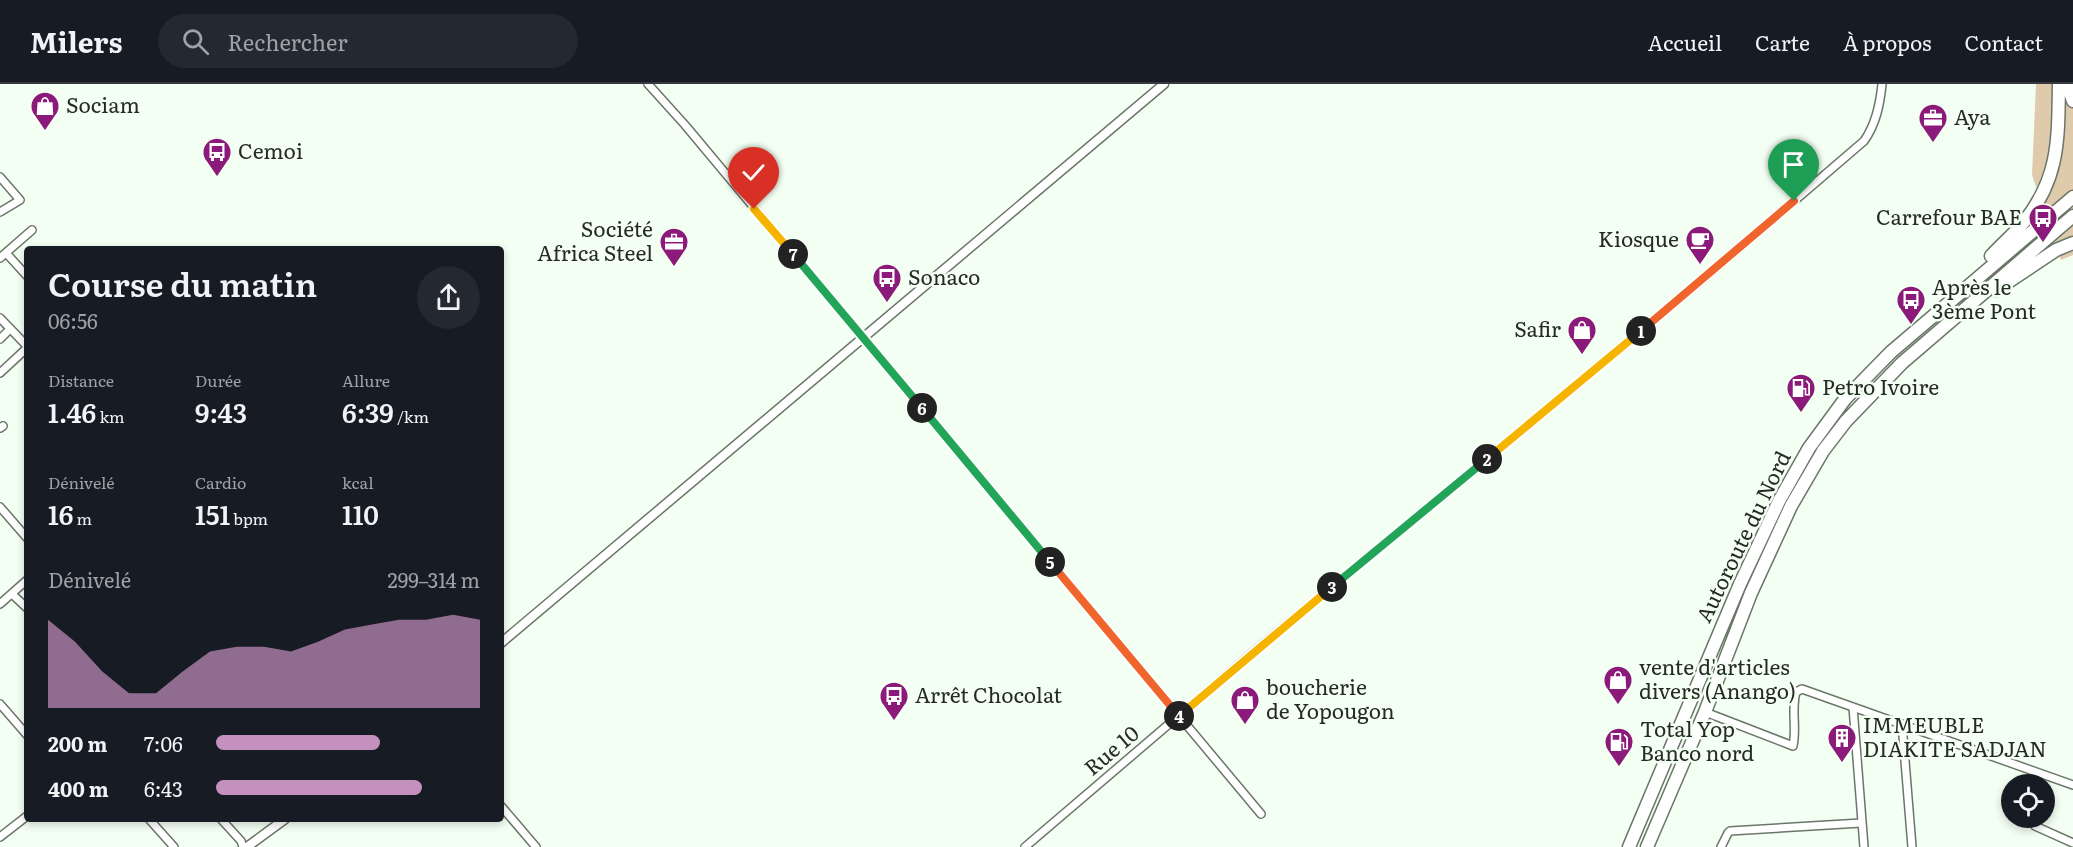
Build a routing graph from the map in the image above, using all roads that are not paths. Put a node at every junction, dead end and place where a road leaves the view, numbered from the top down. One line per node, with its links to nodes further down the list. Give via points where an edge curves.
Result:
1 (648, 84): 19 (street)
2 (1164, 84): 19 (street)
3 (1882, 84): 34 (street, Rue 10, via 1876,117 1864,141)
4 (2059, 84): 15 (highway, via 2056,159 2046,188 2023,222)
5 (2067, 84): 6 (highway)
6 (2073, 101)
7 (0, 177): 9 (street, via 20,200)
8 (2073, 197): 15 (highway, Autoroute du Nord)
9 (0, 212)
10 (2073, 216): 16 (highway, Autoroute du Nord)
11 (32, 230): 13 (street)
12 (2073, 243): 16 (highway, via 2056,250)
13 (3, 255): 14 (street)
14 (24, 273)
15 (1955, 296): 53 (highway, Autoroute du Nord, via 1845,399 1796,469 1740,584)
16 (1962, 312): 33 (highway, Autoroute du Nord, via 1877,387 1823,451 1791,506 1751,593)
17 (0, 318): 18 (street)
18 (10, 329): 20 (street); 21 (street)
19 (863, 338): 30 (street); 34 (street)
20 (0, 339)
21 (24, 344)
22 (24, 350): 23 (street)
23 (0, 373)
24 (0, 507): 25 (street)
25 (24, 535)
26 (24, 583): 27 (street)
27 (12, 594): 28 (street); 29 (street)
28 (0, 604)
29 (24, 605)
30 (504, 640)
31 (0, 704): 36 (street)
32 (1853, 707): 33 (street, via 1811,691 1796,692 1793,746); 35 (street); 44 (street)
33 (1705, 712): 48 (highway, Autoroute du Nord)
34 (1179, 716): 39 (street); 52 (street, Rue 10)
35 (1902, 724): 37 (street); 56 (street)
36 (24, 732)
37 (2073, 785)
38 (504, 810): 51 (street)
39 (1261, 814)
40 (24, 818): 46 (street)
41 (152, 822): 49 (street)
42 (224, 822): 50 (street)
43 (281, 822): 50 (street)
44 (1861, 824): 54 (street, via 1730,831); 55 (street)
45 (2039, 828): 47 (street)
46 (0, 837)
47 (2073, 843)
48 (1647, 846)
49 (174, 847)
50 (245, 847)
51 (536, 847)
52 (1025, 847)
53 (1629, 847)
54 (1721, 847)
55 (1864, 847)
56 (1912, 847)

